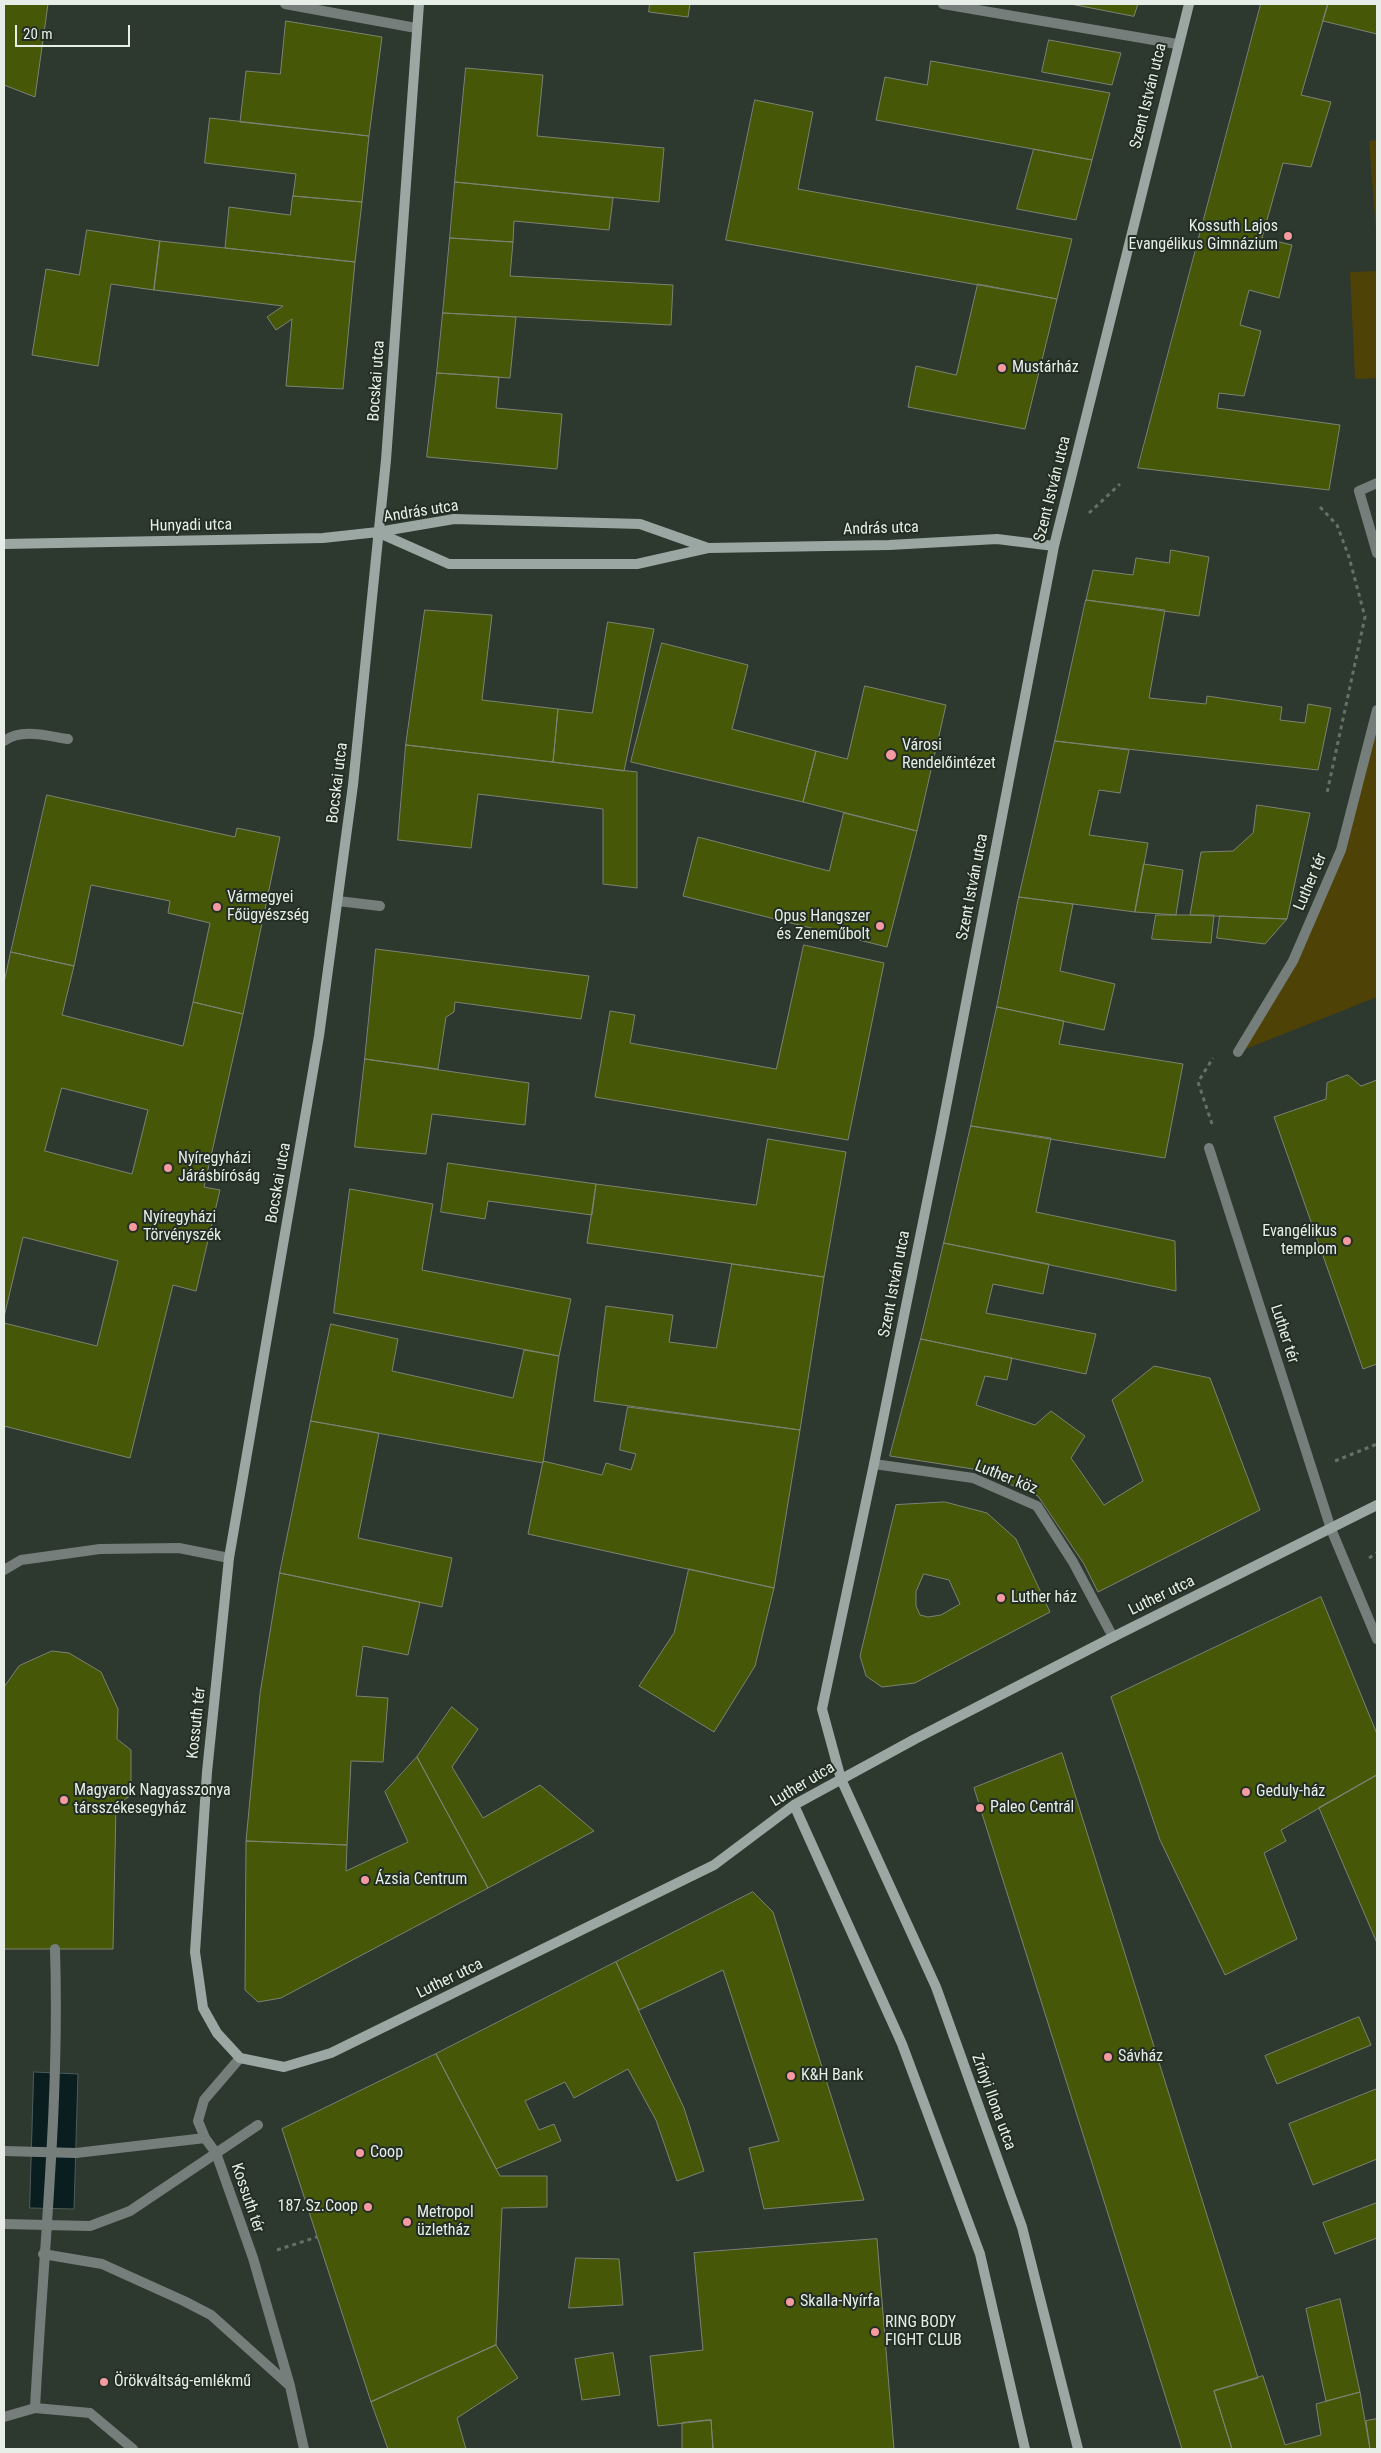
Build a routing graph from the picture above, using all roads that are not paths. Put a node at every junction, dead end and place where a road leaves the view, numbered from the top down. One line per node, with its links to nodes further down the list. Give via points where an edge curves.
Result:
1 (285, 4): 5 (street)
2 (419, 4): 5 (street, Bocskai utca)
3 (943, 4): 6 (street)
4 (1189, 4): 6 (street, Szent István utca)
5 (416, 28): 8 (street, Bocskai utca, via 386,460)
6 (1177, 44): 10 (street, Szent István utca)
7 (1377, 483): 12 (street, via 1358,491)
8 (378, 532): 9 (street, Hunyadi utca, via 323,538); 11 (street, András utca, via 454,519 640,524); 11 (street, András utca, via 449,564 638,564); 16 (street, Bocskai utca, via 370,639)
9 (4, 544)
10 (1054, 546): 11 (street, András utca, via 996,539 890,545); 20 (street, Szent István utca)
11 (708, 548)
12 (1377, 553)
13 (1377, 710): 18 (street, Luther tér, via 1341,850 1293,961)
14 (68, 739): 15 (street, via 32,733 10,736)
15 (4, 741)
16 (338, 900): 17 (street); 23 (street, Bocskai utca, via 319,1036)
17 (380, 906)
18 (1238, 1052)
19 (1209, 1148): 22 (street, Luther tér)
20 (874, 1464): 25 (street, Luther köz, via 973,1478 1037,1506 1073,1562); 27 (street, Szent István utca, via 822,1709)
21 (1377, 1505): 22 (street, Luther utca)
22 (1331, 1529): 25 (street, Luther utca); 26 (street, Luther tér)
23 (229, 1558): 24 (street, via 179,1548 100,1548 21,1560); 30 (street, Kossuth tér, via 207,1772 195,1952 203,2008 217,2033)
24 (4, 1570)
25 (1113, 1636): 27 (street, Luther utca)
26 (1377, 1639)
27 (841, 1779): 28 (street, Luther utca); 45 (street, Zrínyi Ilona utca, via 936,1987 1015,2209)
28 (794, 1806): 30 (street, Luther utca, via 714,1865 331,2053 284,2067); 44 (street, via 902,2044 980,2254)
29 (55, 1949): 34 (street)
30 (240, 2058): 32 (street, via 204,2100 198,2121)
31 (258, 2125): 35 (street)
32 (205, 2138): 34 (street); 35 (street)
33 (4, 2151): 34 (street)
34 (52, 2152): 37 (street)
35 (216, 2152): 37 (street, Kossuth tér, via 130,2211 90,2226); 39 (street, Kossuth tér, via 253,2258)
36 (4, 2224): 37 (street, Kossuth tér)
37 (47, 2224): 38 (street)
38 (43, 2254): 39 (street, via 102,2264 198,2308 211,2315); 40 (street)
39 (290, 2386): 43 (street, Kossuth tér)
40 (35, 2408): 41 (street); 42 (street, via 90,2413)
41 (4, 2417)
42 (133, 2449)
43 (304, 2449)
44 (1025, 2449)
45 (1078, 2449)

